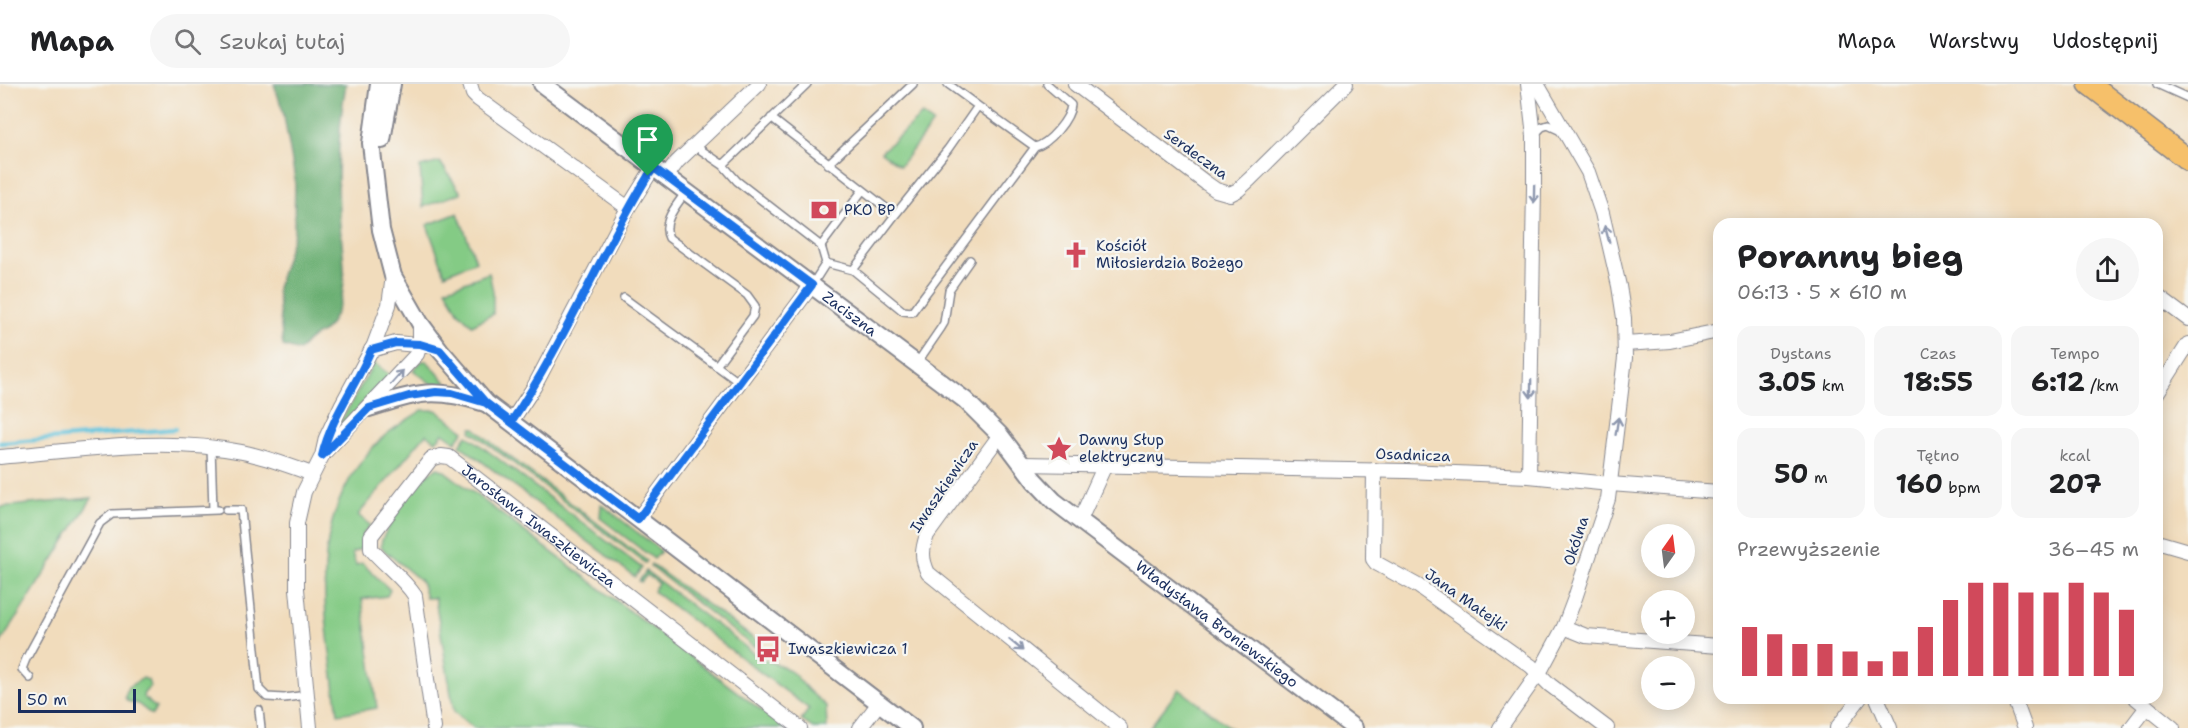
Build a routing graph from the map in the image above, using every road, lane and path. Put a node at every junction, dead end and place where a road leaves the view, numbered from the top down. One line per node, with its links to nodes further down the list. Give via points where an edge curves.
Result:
1 (379, 84): 28 (street, via 371,143)
2 (392, 84): 28 (street)
3 (470, 84): 30 (street, via 478,99)
4 (542, 84): 26 (street, Zaciszna)
5 (759, 84): 21 (street)
6 (807, 84): 18 (lane)
7 (913, 84): 24 (lane)
8 (948, 84): 17 (lane)
9 (1047, 84): 22 (lane, via 1067,99 1071,110 1052,137)
10 (1075, 84): 11 (street, Serdeczna, via 1206,183 1230,194)
11 (1346, 84)
12 (1528, 84): 19 (street)
13 (1537, 84): 20 (street, Okólna)
14 (2089, 84): 23 (main road)
15 (2157, 84): 16 (lane)
16 (2188, 98)
17 (978, 106): 22 (lane); 31 (lane)
18 (771, 118): 24 (lane); 25 (lane)
19 (1534, 136): 20 (lane, via 1548,125); 63 (street, one-way to 63)
20 (1570, 138): 44 (street, Okólna, one-way to 20, via 1612,251 1588,172)
21 (695, 146): 25 (lane); 26 (street)
22 (1035, 147): 35 (lane, via 912,312 903,311)
23 (2188, 160)
24 (828, 164): 27 (lane)
25 (723, 165): 32 (lane, via 737,181)
26 (660, 172): 29 (street, Zaciszna); 30 (street)
27 (862, 191): 31 (lane); 32 (lane)
28 (377, 192): 36 (street, via 381,230)
29 (686, 192): 37 (street, Zaciszna); 49 (lane, via 668,221 667,234 747,295 755,306 753,315)
30 (628, 208): 54 (street, via 534,387)
31 (895, 215): 35 (lane)
32 (821, 246): 34 (lane)
33 (970, 260): 48 (lane, via 949,290 944,323)
34 (826, 263): 35 (lane); 37 (lane)
35 (853, 270)
36 (393, 276): 41 (street); 46 (street, via 389,304)
37 (812, 285): 48 (street, Zaciszna); 50 (street)
38 (624, 298): 49 (lane)
39 (2163, 301): 40 (street)
40 (2188, 320)
41 (420, 323): 43 (street); 47 (street)
42 (1713, 333): 44 (street)
43 (420, 344): 46 (street, via 396,343); 47 (street); 53 (street, one-way to 43, via 417,354)
44 (1625, 344): 64 (street, Okólna, one-way to 44)
45 (2188, 344): 51 (street)
46 (371, 350): 57 (street, via 338,412)
47 (440, 350): 52 (street)
48 (917, 363): 55 (street, Zaciszna, via 965,400)
49 (716, 366): 50 (lane)
50 (740, 383): 67 (street)
51 (2163, 384)
52 (486, 403): 53 (street, via 436,392); 54 (street)
53 (369, 408): 57 (street)
54 (511, 422): 67 (street)
55 (1000, 435): 59 (street, Zaciszna); 89 (street, Iwaszkiewicza, one-way to 89, via 933,526 922,550 922,561 928,573)
56 (211, 447): 58 (street, via 151,446); 62 (street, via 244,452); 66 (lane)
57 (322, 456): 62 (street)
58 (0, 457)
59 (1023, 464): 60 (street); 68 (street, Władysława Broniewskiego, via 1043,490)
60 (1105, 465): 61 (street, Osadnicza); 68 (street)
61 (1374, 470): 63 (street, Osadnicza); 73 (street, Jana Matejki, via 1376,563 1418,586)
62 (312, 474): 75 (street, via 299,512 296,544)
63 (1530, 476): 64 (street, Osadnicza)
64 (1610, 484): 65 (street, Osadnicza); 71 (street, Okólna)
65 (1713, 492)
66 (219, 510): 74 (lane, via 112,514 100,523 26,659 22,669); 75 (lane, via 241,510 259,689 267,697)
67 (638, 519): 76 (street)
68 (1080, 520): 90 (street, Władysława Broniewskiego)
69 (2163, 544): 70 (street)
70 (2188, 551)
71 (1564, 627): 72 (street, via 1586,636); 73 (street, Okólna)
72 (1713, 646)
73 (1539, 673): 91 (street, Okólna); 92 (street, Jana Matejki)
74 (30, 678)
75 (306, 695): 84 (street)
76 (879, 703): 87 (street); 88 (street)
77 (1855, 704): 93 (street)
78 (1880, 704): 94 (street)
79 (2016, 704): 95 (street)
80 (2143, 704): 81 (street)
81 (2147, 707): 96 (street); 97 (street)
82 (259, 710): 83 (lane)
83 (261, 728)
84 (310, 728)
85 (434, 728): 86 (street, Jarosława Iwaszkiewicza, via 415,596 371,549 372,536 430,459 441,456 449,457)
86 (800, 728)
87 (860, 728)
88 (912, 728)
89 (1120, 728)
90 (1354, 728)
91 (1500, 728)
92 (1607, 728)
93 (1837, 728)
94 (1890, 728)
95 (2025, 728)
96 (2131, 728)
97 (2173, 728)

